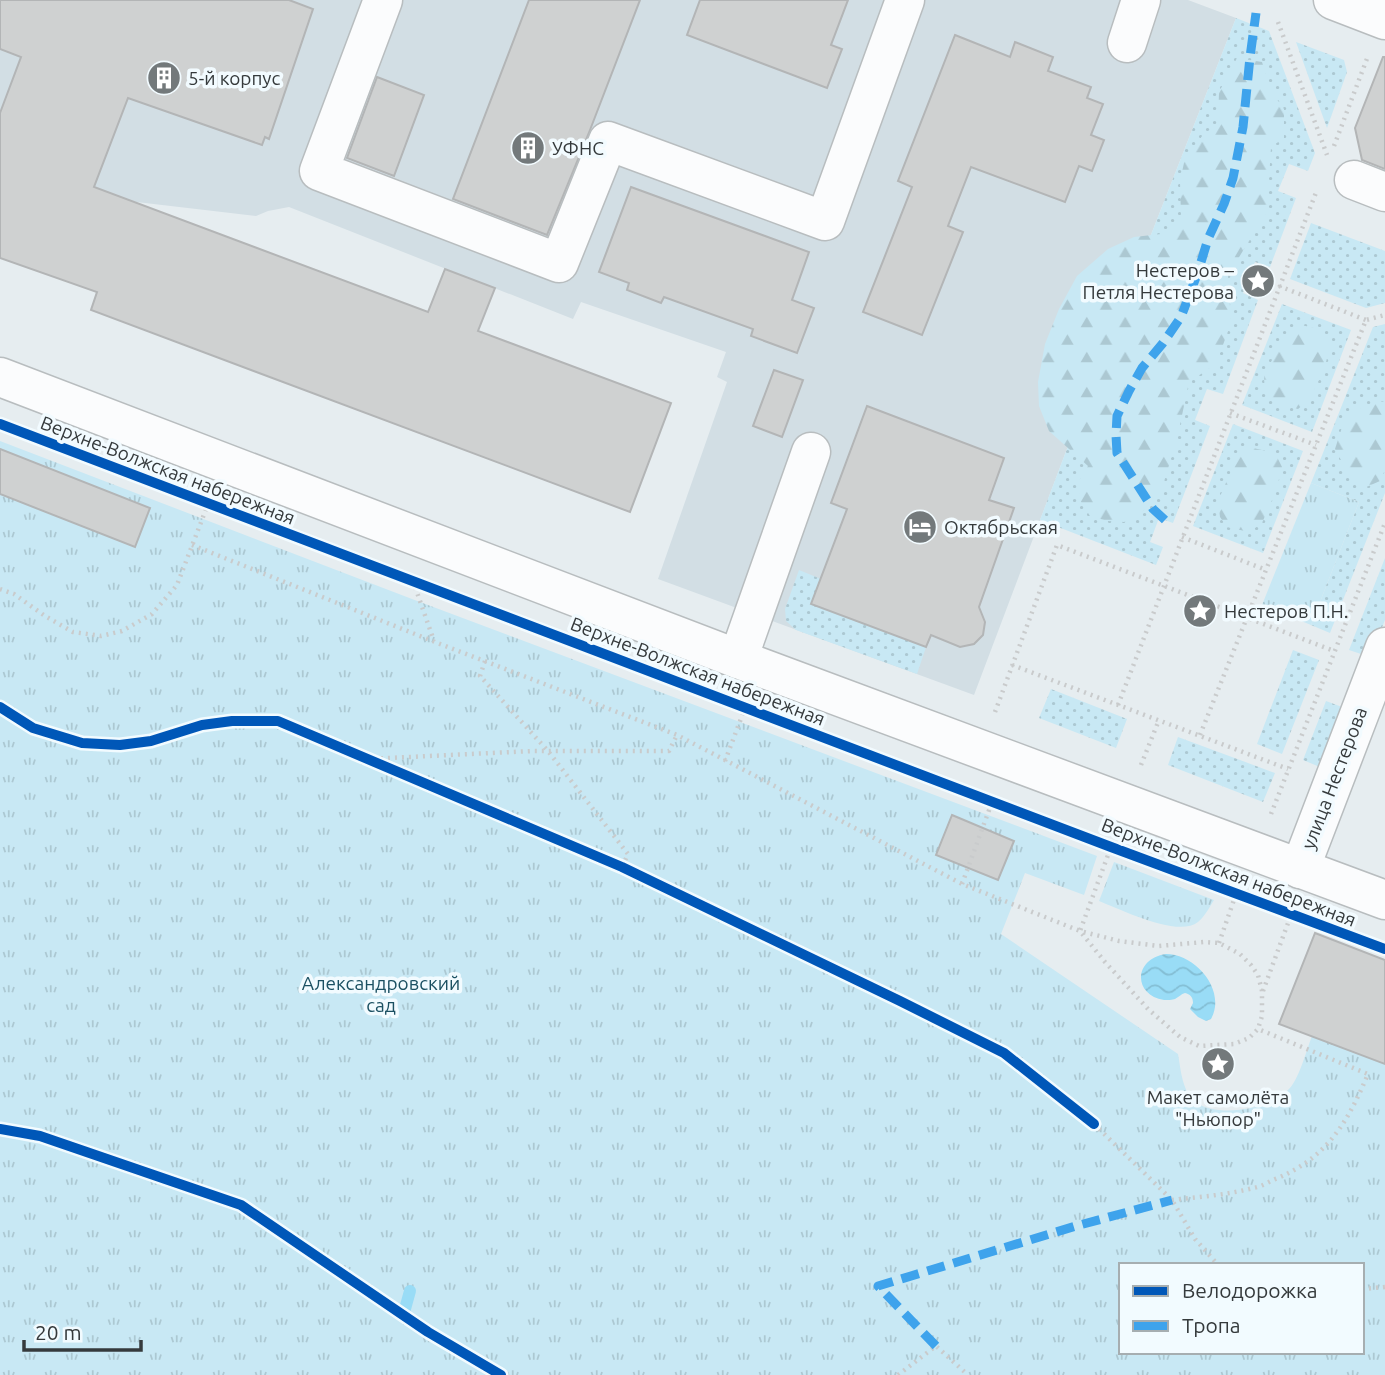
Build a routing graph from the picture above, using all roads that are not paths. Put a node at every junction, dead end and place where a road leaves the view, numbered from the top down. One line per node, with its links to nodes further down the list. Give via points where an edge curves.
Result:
1 (383, 0): 2 (street, via 318,171 559,263 608,141 825,221)
2 (905, 0)
3 (1141, 0): 6 (street)
4 (1333, 0): 5 (street)
5 (1385, 20)
6 (1127, 43)
7 (0, 377): 10 (street, Верхне-Волжская набережная)
8 (811, 452): 10 (street)
9 (1385, 647): 11 (street, улица Нестерова)
10 (738, 659): 12 (street, Верхне-Волжская набережная)
11 (1370, 727): 12 (street, улица Нестерова)
12 (1300, 869): 13 (street, Верхне-Волжская набережная)
13 (1385, 900)

